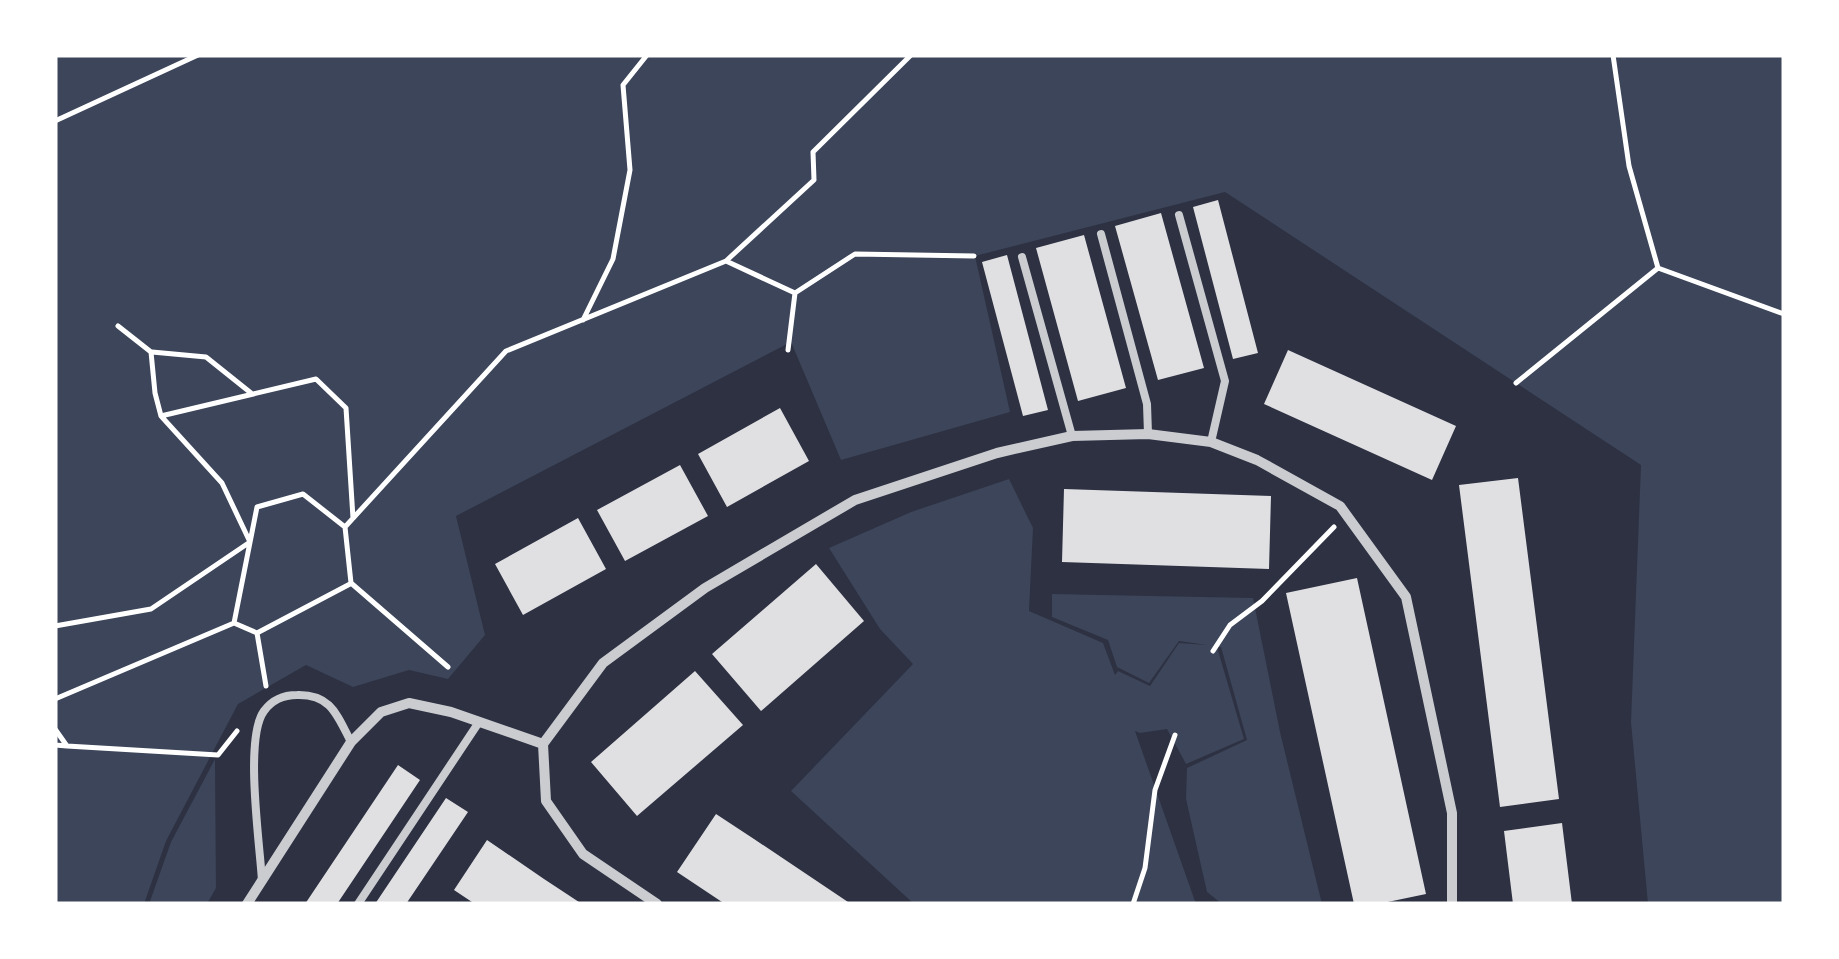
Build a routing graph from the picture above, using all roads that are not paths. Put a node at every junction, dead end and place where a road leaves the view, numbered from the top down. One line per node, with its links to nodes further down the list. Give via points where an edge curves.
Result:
1 (1178, 216): 6 (lane, via 1225,381)
2 (1101, 234): 4 (lane, via 1147,404)
3 (1022, 258): 5 (lane)
4 (1148, 434): 5 (street); 6 (street)
5 (1072, 436): 9 (street, via 996,453 855,500 705,588 603,662)
6 (1211, 442): 14 (street, via 1340,506 1406,597 1452,813)
7 (480, 722): 8 (street, via 408,703 380,712); 9 (street); 12 (lane)
8 (351, 742): 10 (street); 10 (lane, via 333,708 317,695 276,699 262,713 253,746)
9 (543, 744): 13 (street, via 546,801 583,854)
10 (262, 881): 11 (street)
11 (247, 904)
12 (358, 904)
13 (657, 904)
14 (1452, 904)

